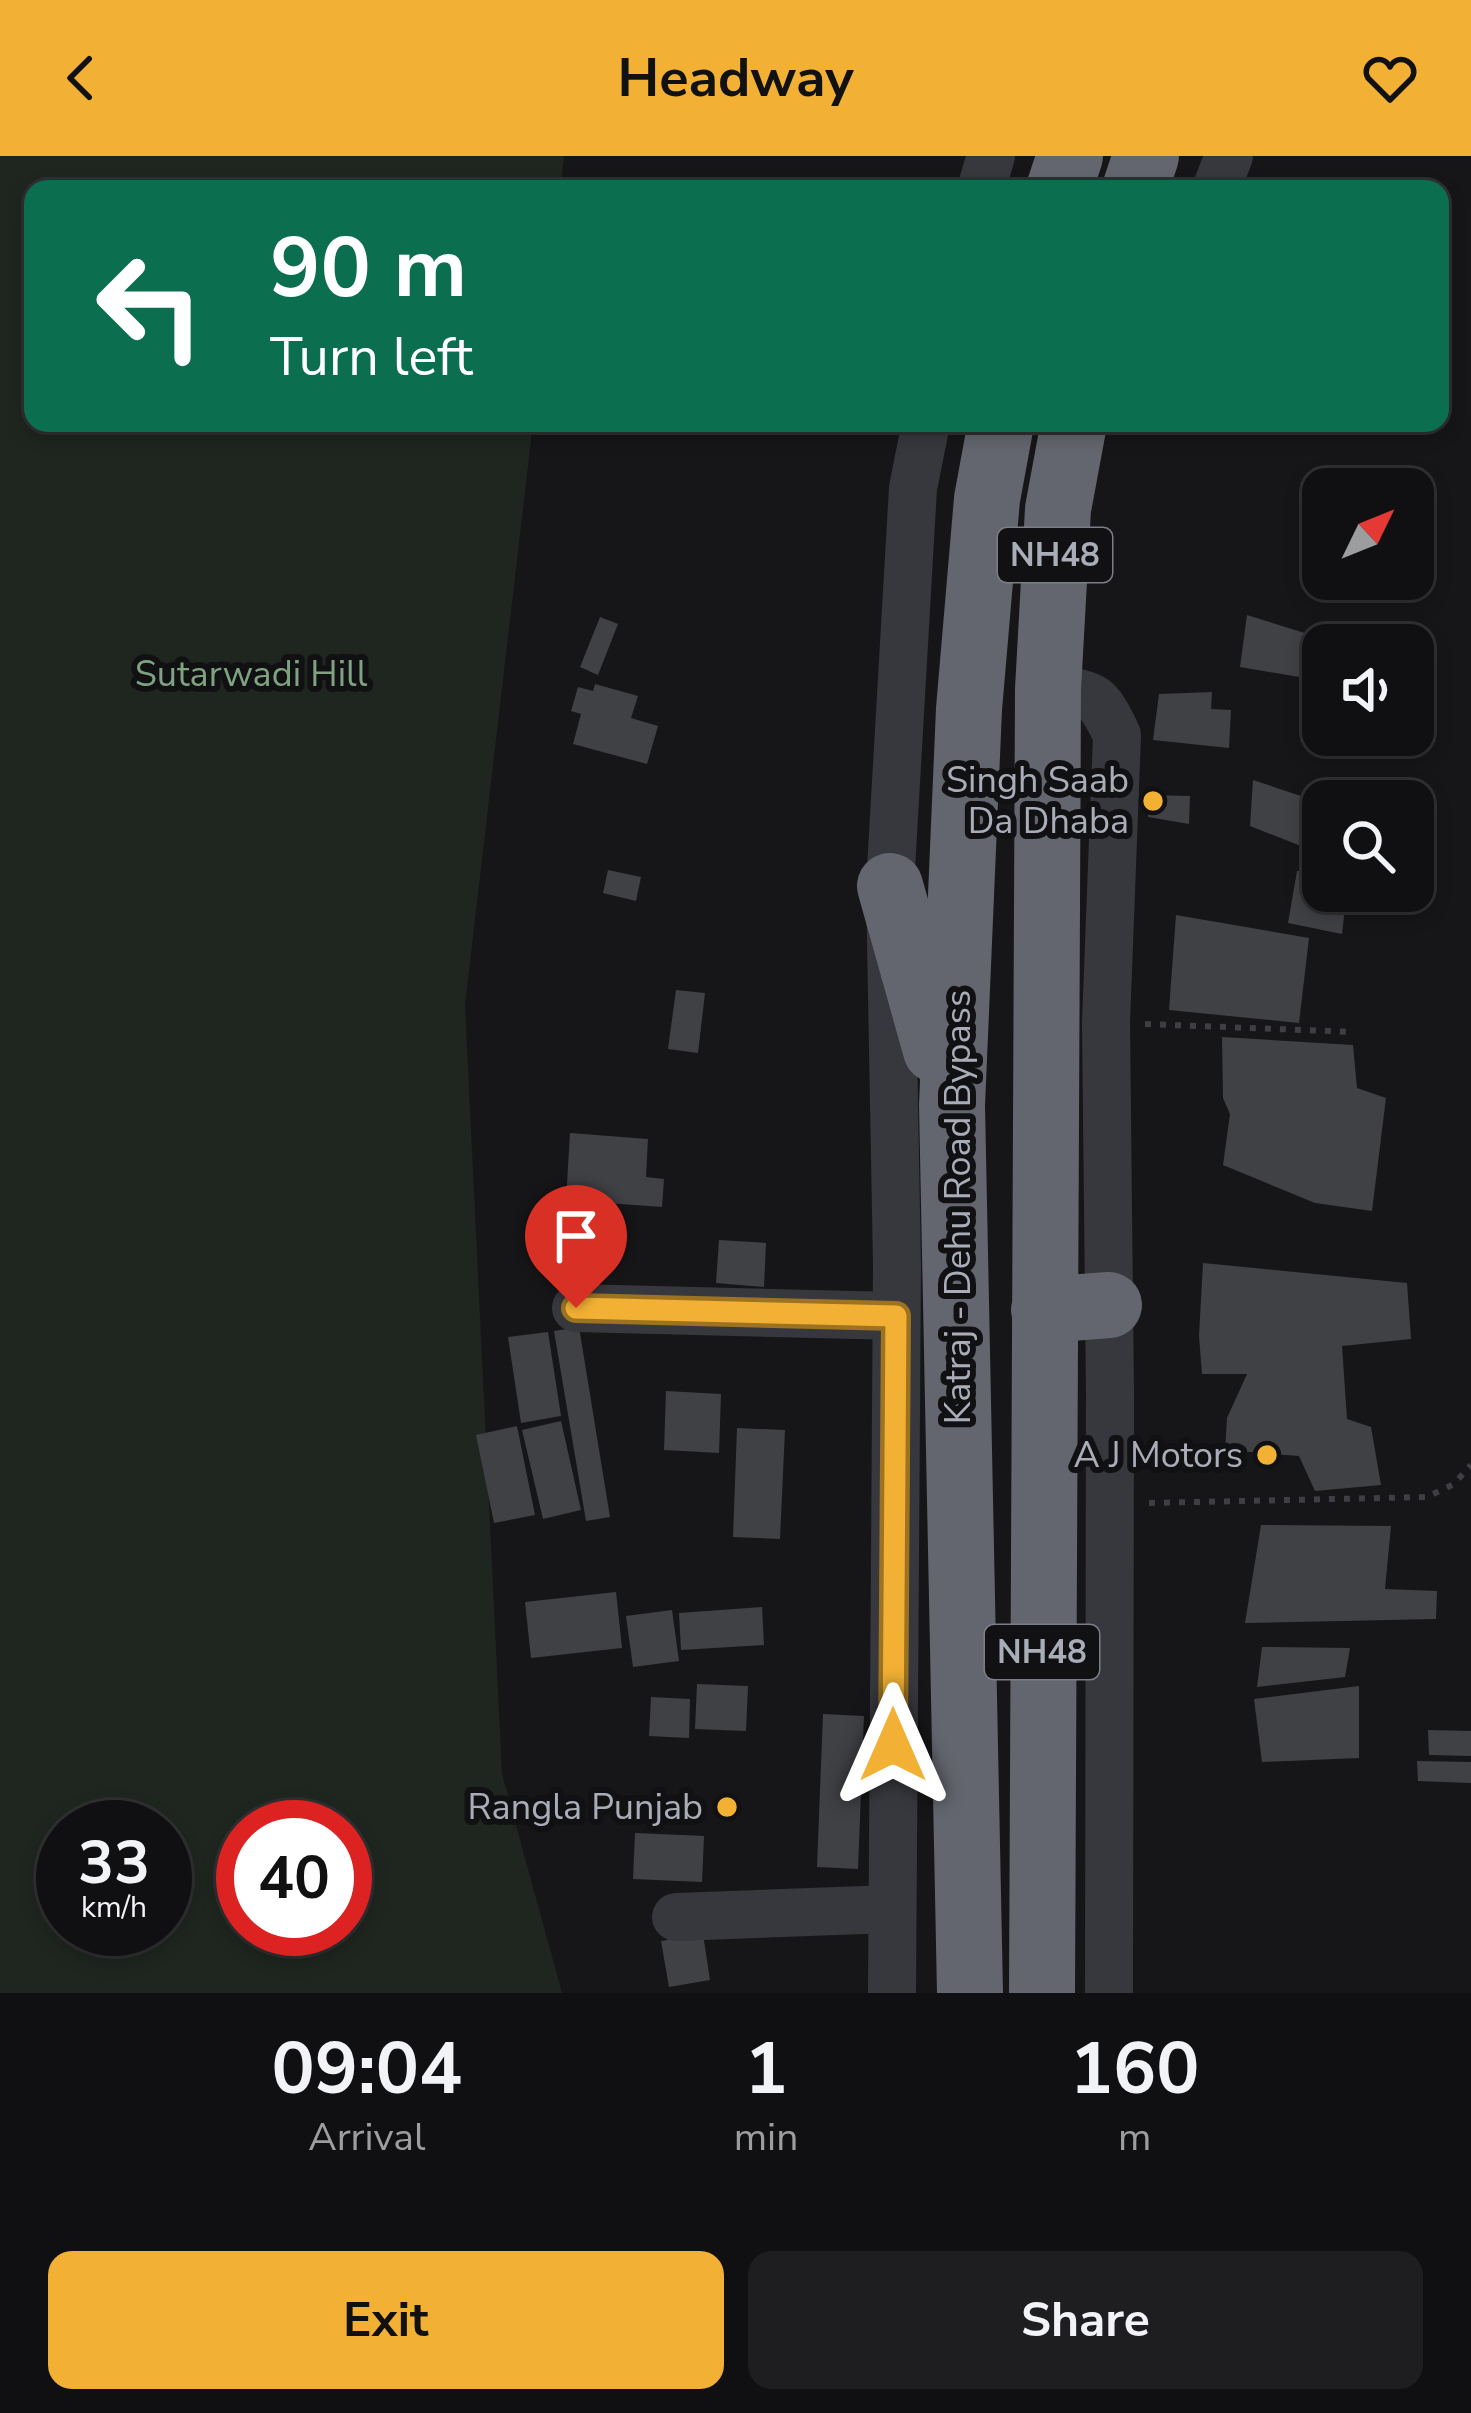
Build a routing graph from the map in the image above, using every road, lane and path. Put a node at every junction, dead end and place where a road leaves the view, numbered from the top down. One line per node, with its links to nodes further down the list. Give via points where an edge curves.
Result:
1 (924, 432): 5 (street, via 913,488)
2 (999, 432): 8 (highway, Katraj - Dehu Road Bypass / NH48, via 970,709)
3 (1072, 432): 4 (highway, NH48, via 1058,509)
4 (1048, 689): 6 (street, via 1090,694 1117,735); 11 (highway, NH48)
5 (890, 886): 8 (highway); 12 (street)
6 (1106, 1023): 7 (path); 9 (street)
7 (1355, 1032)
8 (952, 1105): 18 (highway, Katraj - Dehu Road Bypass / NH48)
9 (1109, 1305): 11 (highway); 14 (street)
10 (576, 1308): 12 (street)
11 (1044, 1310): 19 (highway, NH48)
12 (896, 1316): 15 (street)
13 (1471, 1465): 14 (path, via 1427,1497)
14 (1109, 1504): 20 (street)
15 (891, 1909): 16 (street); 17 (street)
16 (676, 1917)
17 (892, 1993)
18 (970, 1993)
19 (1042, 1993)
20 (1108, 1993)

